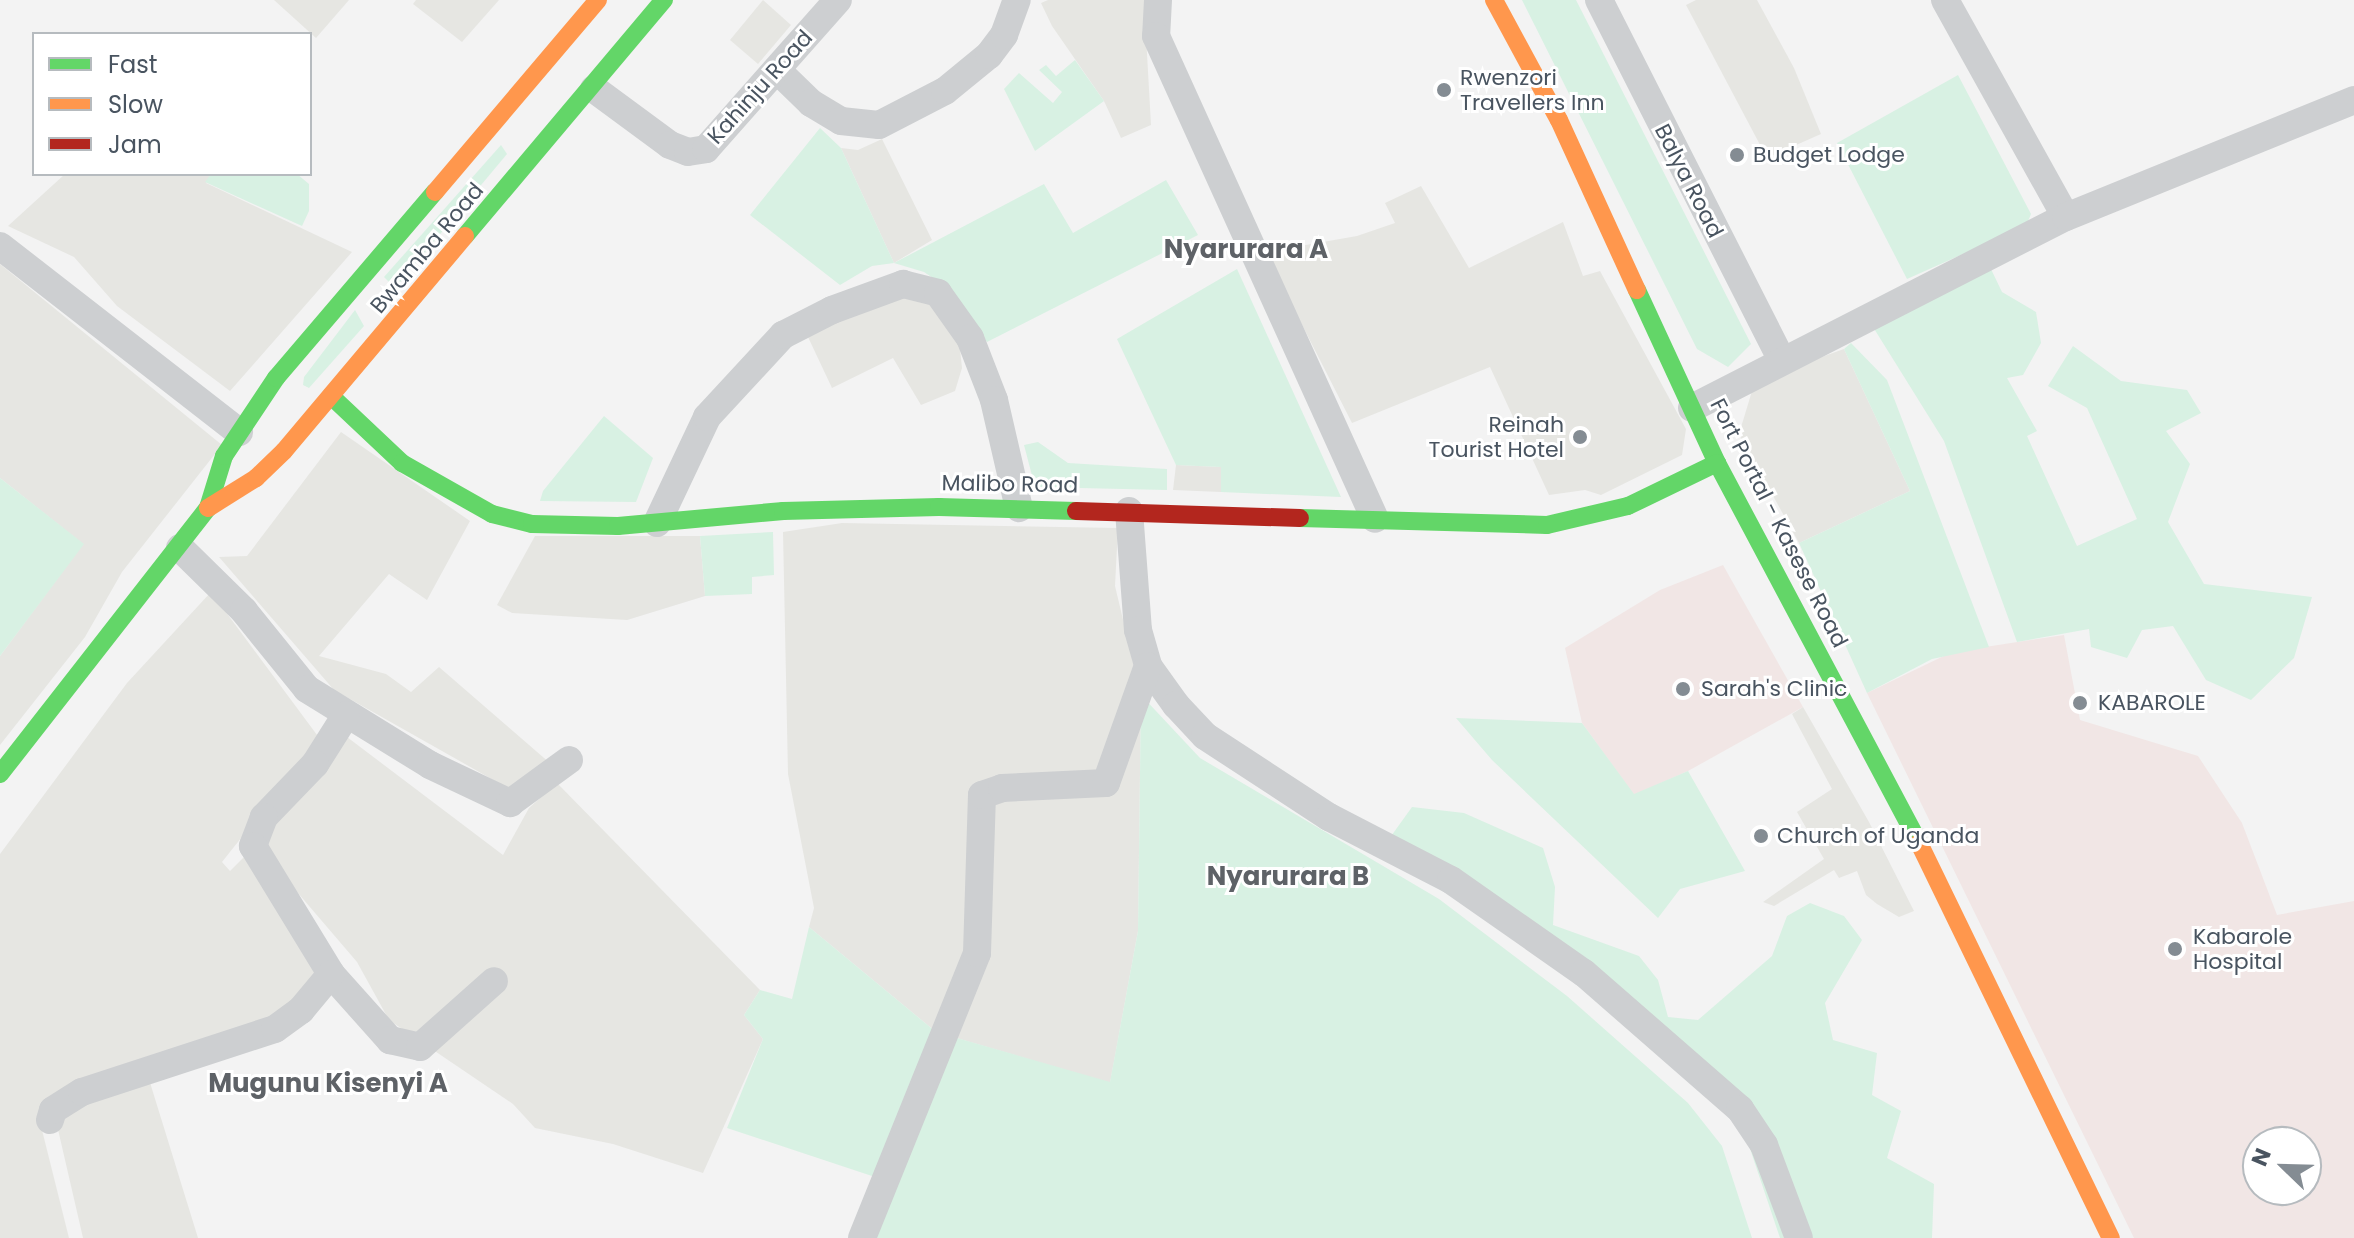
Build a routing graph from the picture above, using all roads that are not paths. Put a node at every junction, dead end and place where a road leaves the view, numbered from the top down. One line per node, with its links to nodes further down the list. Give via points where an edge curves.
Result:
1 (598, 0): 12 (main road, Bwamba Road)
2 (664, 0): 10 (main road, Bwamba Road)
3 (838, 0): 9 (street, Kahinju Road)
4 (1017, 0): 9 (street, via 1004,35 989,55 945,91 879,125 841,121 811,103)
5 (1158, 0): 24 (street, via 1156,36)
6 (1494, 0): 18 (main road, Fort Portal - Kasese Road, via 1559,120)
7 (1599, 0): 16 (street, Balya Road)
8 (1945, 0): 14 (street)
9 (778, 71): 10 (street, Kahinju Road, via 706,149 688,152 670,145)
10 (594, 89): 13 (main road, Bwamba Road)
11 (2354, 100): 14 (street)
12 (507, 107): 13 (main road); 19 (main road, Bwamba Road, via 276,378)
13 (547, 144): 17 (main road, Bwamba Road)
14 (2066, 217): 16 (street)
15 (0, 246): 19 (street)
16 (1782, 360): 18 (street)
17 (331, 396): 21 (main road, Bwamba Road, via 256,478); 25 (main road, Malibo Road, via 402,463 492,514 532,524)
18 (1692, 408): 20 (main road, Fort Portal - Kasese Road)
19 (239, 432): 21 (main road, Bwamba Road, via 224,456)
20 (1717, 463): 24 (main road, Malibo Road, via 1628,506 1552,524); 36 (main road, Fort Portal - Kasese Road, via 1892,787)
21 (208, 508): 26 (main road, Bwamba Road)
22 (1019, 508): 23 (main road, Malibo Road); 25 (main road, Malibo Road, via 783,511); 25 (street, via 994,400 970,338 938,293 903,284 783,335 707,417)
23 (1129, 511): 24 (main road, Malibo Road); 27 (street, via 1138,630)
24 (1375, 519)
25 (657, 523)
26 (180, 548): 28 (street, via 244,611 307,689); 30 (main road, Bwamba Road)
27 (1148, 666): 34 (street, via 1106,783 1002,788 982,795 977,953); 35 (street, via 1205,736 1329,817 1463,888 1584,973 1740,1109 1764,1145)
28 (346, 715): 29 (street, via 430,765 510,803); 31 (street, via 315,764 264,817 252,839)
29 (569, 760)
30 (0, 774)
31 (331, 974): 32 (street, via 390,1040 420,1047); 33 (street, via 295,1015 275,1029 82,1092 53,1110)
32 (494, 981)
33 (50, 1120)
34 (862, 1238)
35 (1799, 1238)
36 (2111, 1238)

